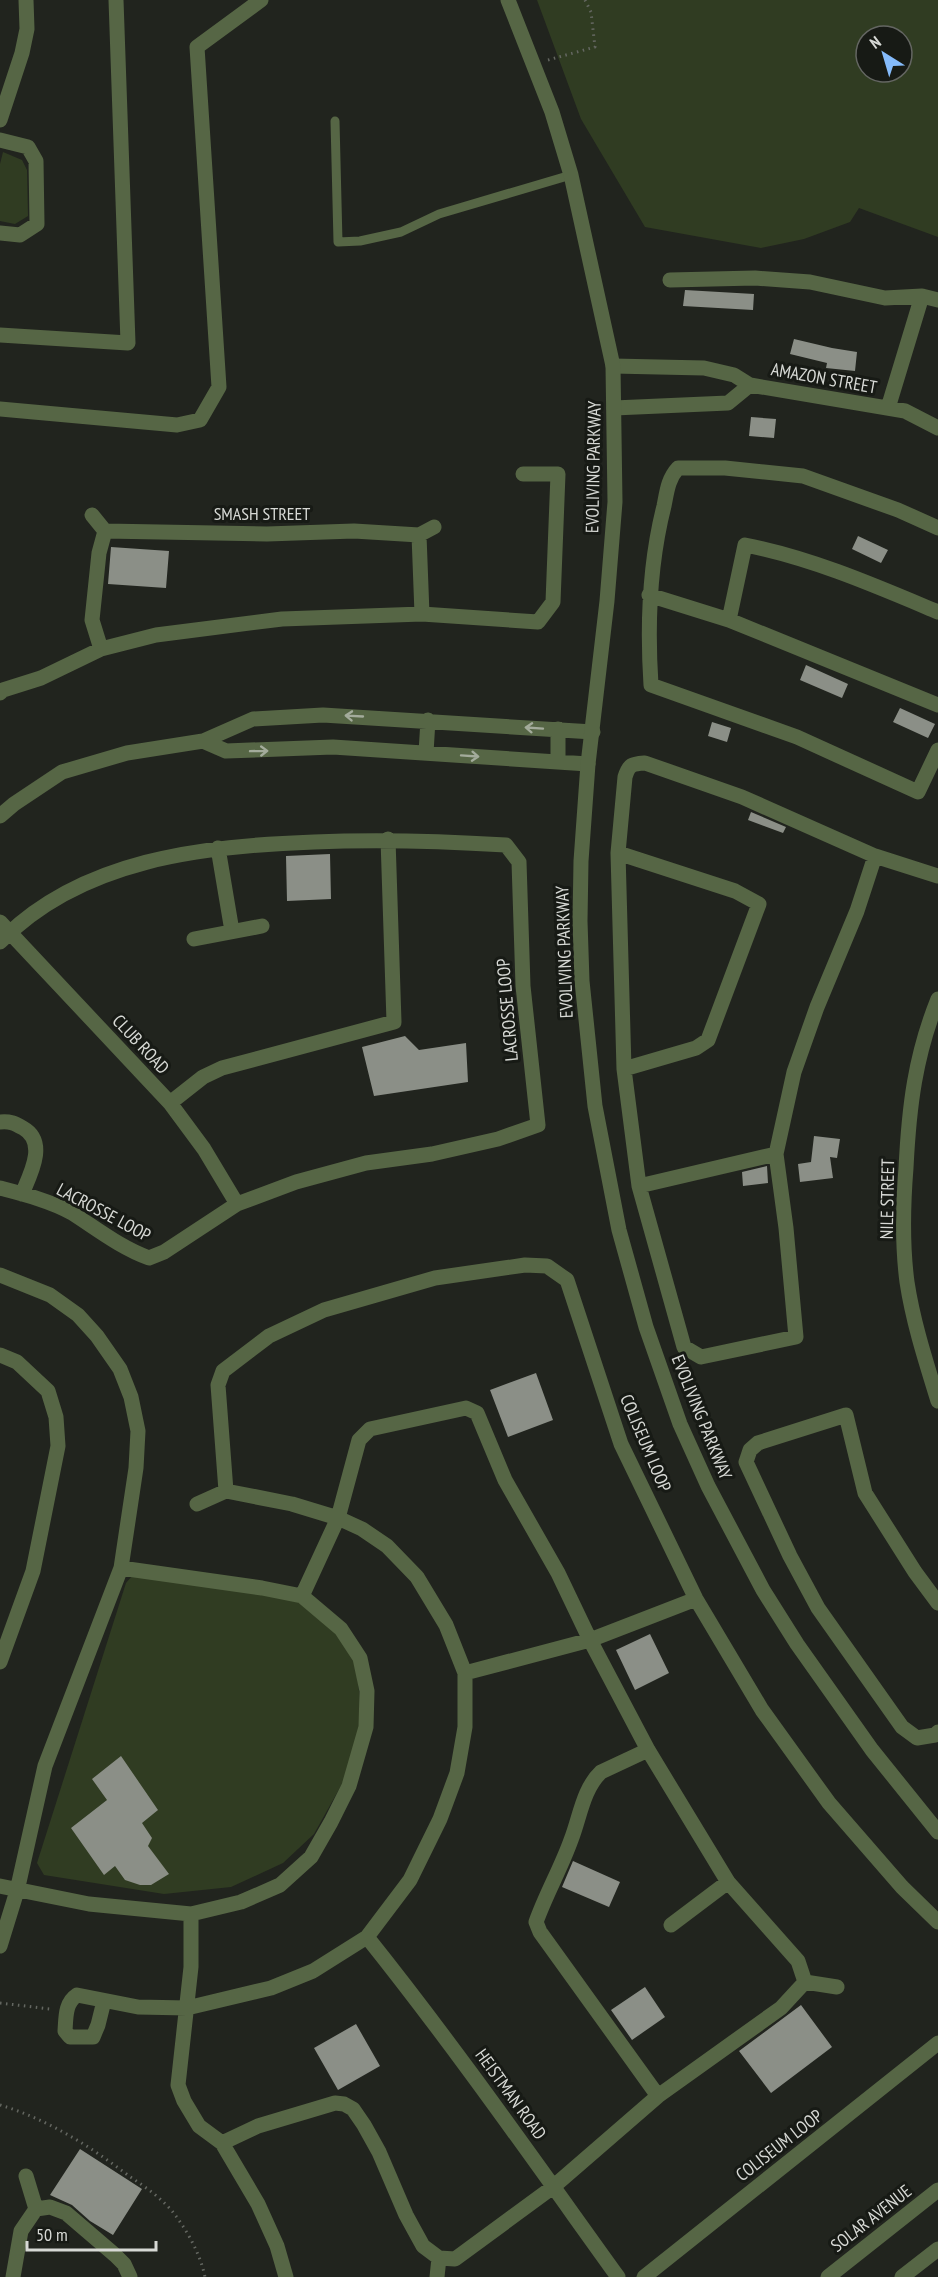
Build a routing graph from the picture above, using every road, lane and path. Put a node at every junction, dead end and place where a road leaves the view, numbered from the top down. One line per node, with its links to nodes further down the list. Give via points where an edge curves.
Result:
1 (26, 0): 7 (street, via 27,29 22,53)
2 (116, 0): 15 (street, via 128,343)
3 (261, 0): 20 (street, via 197,47 219,387 204,414 200,420 177,425)
4 (508, 0): 6 (street, EVOLIVING PARKWAY)
5 (585, 0): 6 (path, via 591,12 595,47)
6 (535, 64): 10 (street, EVOLIVING PARKWAY)
7 (0, 120)
8 (334, 121): 10 (lane, via 338,242 401,232 439,214)
9 (0, 140): 11 (street, via 28,147 36,161 37,224 20,235)
10 (571, 175): 16 (street, EVOLIVING PARKWAY)
11 (0, 233)
12 (670, 280): 13 (street, via 755,278 799,281 885,298)
13 (922, 296): 14 (street); 19 (street)
14 (938, 300)
15 (0, 335)
16 (613, 366): 17 (street, AMAZON STREET, via 704,368 734,375); 18 (street, EVOLIVING PARKWAY)
17 (750, 385): 18 (street, via 728,403); 19 (street, AMAZON STREET)
18 (614, 408): 37 (street, EVOLIVING PARKWAY, via 615,502)
19 (888, 408): 21 (street, AMAZON STREET, via 905,411)
20 (0, 409)
21 (938, 428)
22 (523, 474): 30 (street, via 558,474 553,602 544,615 538,622)
23 (93, 515): 26 (street)
24 (434, 527): 27 (street)
25 (938, 528): 28 (street, via 803,476 725,468 678,468 671,476 655,540)
26 (105, 531): 27 (street, SMASH STREET, via 354,531); 32 (street, via 92,620)
27 (419, 535): 30 (street)
28 (649, 595): 31 (street); 39 (street, via 651,685 797,737 918,792)
29 (938, 612): 31 (street, via 866,582 745,545)
30 (422, 614): 32 (street, via 282,620 156,635)
31 (729, 620): 34 (street)
32 (101, 649): 33 (street, via 41,678)
33 (1, 689)
34 (938, 705)
35 (428, 720): 36 (street, one-way to 35); 38 (street, one-way to 38, via 323,715 253,719); 40 (street)
36 (558, 729): 37 (street); 41 (street)
37 (592, 732): 42 (street, EVOLIVING PARKWAY)
38 (203, 741): 40 (street, one-way to 40, via 226,751 333,747); 43 (street, via 127,753 62,772)
39 (938, 750)
40 (426, 753): 41 (street, one-way to 41)
41 (558, 761): 42 (street)
42 (588, 764): 78 (street, EVOLIVING PARKWAY, via 580,921 595,1106 619,1230 666,1389 708,1486 763,1590 872,1750)
43 (0, 816)
44 (388, 839): 45 (street, LACROSSE LOOP); 55 (street, via 394,1022 222,1068 203,1077); 61 (street, LACROSSE LOOP, via 506,845 519,862 523,986 538,1125 432,1154 366,1163 296,1182)
45 (218, 848): 50 (street); 51 (street, LACROSSE LOOP, via 110,873 60,895)
46 (618, 853): 47 (street, via 625,777 629,766 645,763 742,796); 54 (street); 54 (street, via 735,891 759,904 708,1040 696,1048)
47 (875, 856): 48 (street); 57 (street, via 794,1072)
48 (938, 876)
49 (262, 926): 50 (street)
50 (232, 931): 52 (street)
51 (3, 932): 55 (street, CLUB ROAD)
52 (195, 939)
53 (938, 999): 64 (street, NILE STREET, via 925,1031 909,1107 903,1208 907,1282)
54 (624, 1069): 58 (street)
55 (170, 1103): 61 (street, CLUB ROAD)
56 (0, 1122): 60 (street, via 10,1121 27,1130 36,1146 35,1165)
57 (776, 1154): 58 (street); 58 (street, via 796,1337 701,1358 684,1347)
58 (639, 1185)
59 (0, 1188): 60 (street, LACROSSE LOOP)
60 (22, 1194): 61 (street, LACROSSE LOOP, via 69,1212 133,1253 149,1258)
61 (237, 1204)
62 (0, 1275): 69 (street, via 50,1295 78,1315 120,1369 138,1431)
63 (0, 1355): 74 (street, via 17,1362 48,1390 56,1417 58,1446 33,1571)
64 (932, 1362): 65 (street, NILE STREET)
65 (938, 1401)
66 (226, 1491): 67 (street); 68 (street); 71 (street, COLISEUM LOOP, via 218,1385 223,1371 269,1336 324,1310 435,1278 525,1265 547,1266 567,1280 621,1444)
67 (197, 1504)
68 (338, 1518): 70 (street); 73 (street, via 359,1440 370,1429 466,1408 477,1413 505,1480 558,1573); 75 (street, via 387,1546 417,1577 447,1625)
69 (121, 1568): 70 (street); 81 (street, via 45,1766)
70 (302, 1596): 82 (street, via 341,1629 360,1658 367,1691 366,1727 349,1786 311,1857 280,1885 241,1902)
71 (696, 1599): 73 (street); 83 (street, COLISEUM LOOP, via 762,1710 829,1803)
72 (938, 1603): 76 (street, via 866,1493 846,1415 758,1443 750,1450 746,1462 818,1608 902,1727 917,1738)
73 (590, 1640): 75 (street); 77 (street)
74 (0, 1662)
75 (465, 1673): 85 (street, via 465,1727 457,1773 440,1819 410,1880)
76 (938, 1732)
77 (648, 1750): 79 (street); 94 (street, via 601,1772 588,1789 536,1922)
78 (938, 1832)
79 (728, 1882): 84 (street); 87 (street, via 798,1961)
80 (0, 1886): 81 (street)
81 (17, 1891): 82 (street, via 89,1904); 86 (street)
82 (191, 1914): 91 (street)
83 (938, 1922)
84 (671, 1925)
85 (367, 1937): 91 (street, via 313,1971 271,1988); 98 (street, HEISTMAN ROAD)
86 (0, 1946)
87 (805, 1982): 88 (street); 94 (street, via 782,2008)
88 (837, 1987)
89 (104, 2001): 91 (street, via 138,2007); 92 (street, via 76,1995); 92 (street, via 93,2037 70,2037 65,2031)
90 (0, 2003): 92 (path)
91 (187, 2008): 96 (street, via 178,2085 199,2126)
92 (67, 2012)
93 (938, 2043): 109 (street, COLISEUM LOOP)
94 (658, 2096): 98 (street)
95 (0, 2105): 105 (path, via 82,2142 148,2189 183,2227 197,2251)
96 (222, 2143): 102 (street, via 258,2126 344,2103 353,2109 379,2152 416,2235); 106 (street, via 258,2204)
97 (26, 2176): 100 (street)
98 (554, 2187): 102 (street, via 454,2259); 108 (street, HEISTMAN ROAD)
99 (938, 2190): 110 (street, SOLAR AVENUE)
100 (36, 2209): 103 (street, via 21,2231); 104 (street, via 50,2207 66,2213 115,2254)
101 (938, 2249): 111 (street)
102 (439, 2258): 107 (street)
103 (13, 2277)
104 (130, 2277)
105 (205, 2277)
106 (286, 2277)
107 (437, 2277)
108 (618, 2277)
109 (644, 2277)
110 (828, 2277)
111 (902, 2277)

